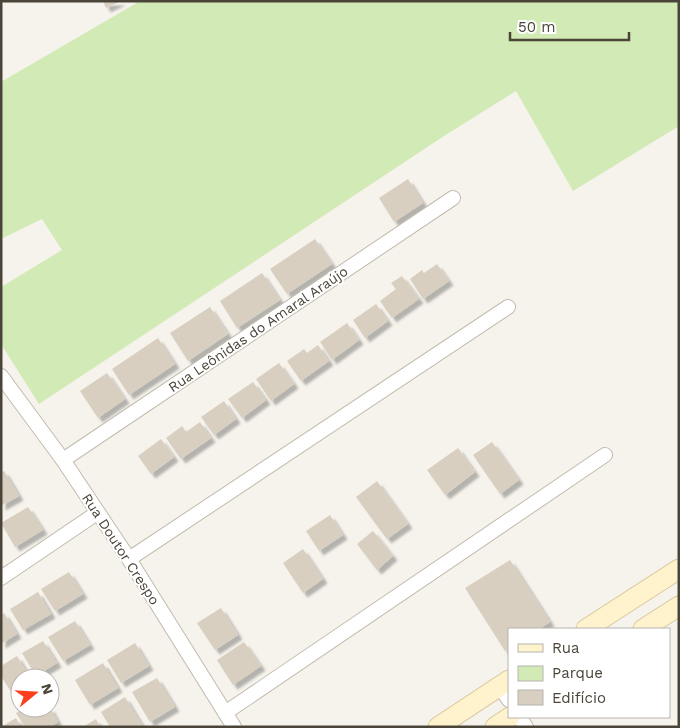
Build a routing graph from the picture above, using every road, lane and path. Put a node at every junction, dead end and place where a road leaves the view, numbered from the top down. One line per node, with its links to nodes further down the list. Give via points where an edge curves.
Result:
1 (454, 198): 5 (street, Rua Leônidas do Amaral Araújo)
2 (508, 306): 7 (street)
3 (1, 376): 5 (street, Rua Doutor Crespo)
4 (605, 456): 14 (street)
5 (63, 460): 6 (street, Rua Doutor Crespo)
6 (97, 513): 7 (street, Rua Doutor Crespo); 9 (street)
7 (129, 559): 14 (street, Rua Doutor Crespo)
8 (679, 569): 11 (street)
9 (1, 578)
10 (679, 606): 12 (street)
11 (588, 628)
12 (645, 628)
13 (506, 689): 17 (street)
14 (225, 713): 16 (street, Rua Doutor Crespo)
15 (508, 718): 18 (street)
16 (234, 727)
17 (438, 727)
18 (495, 727)

